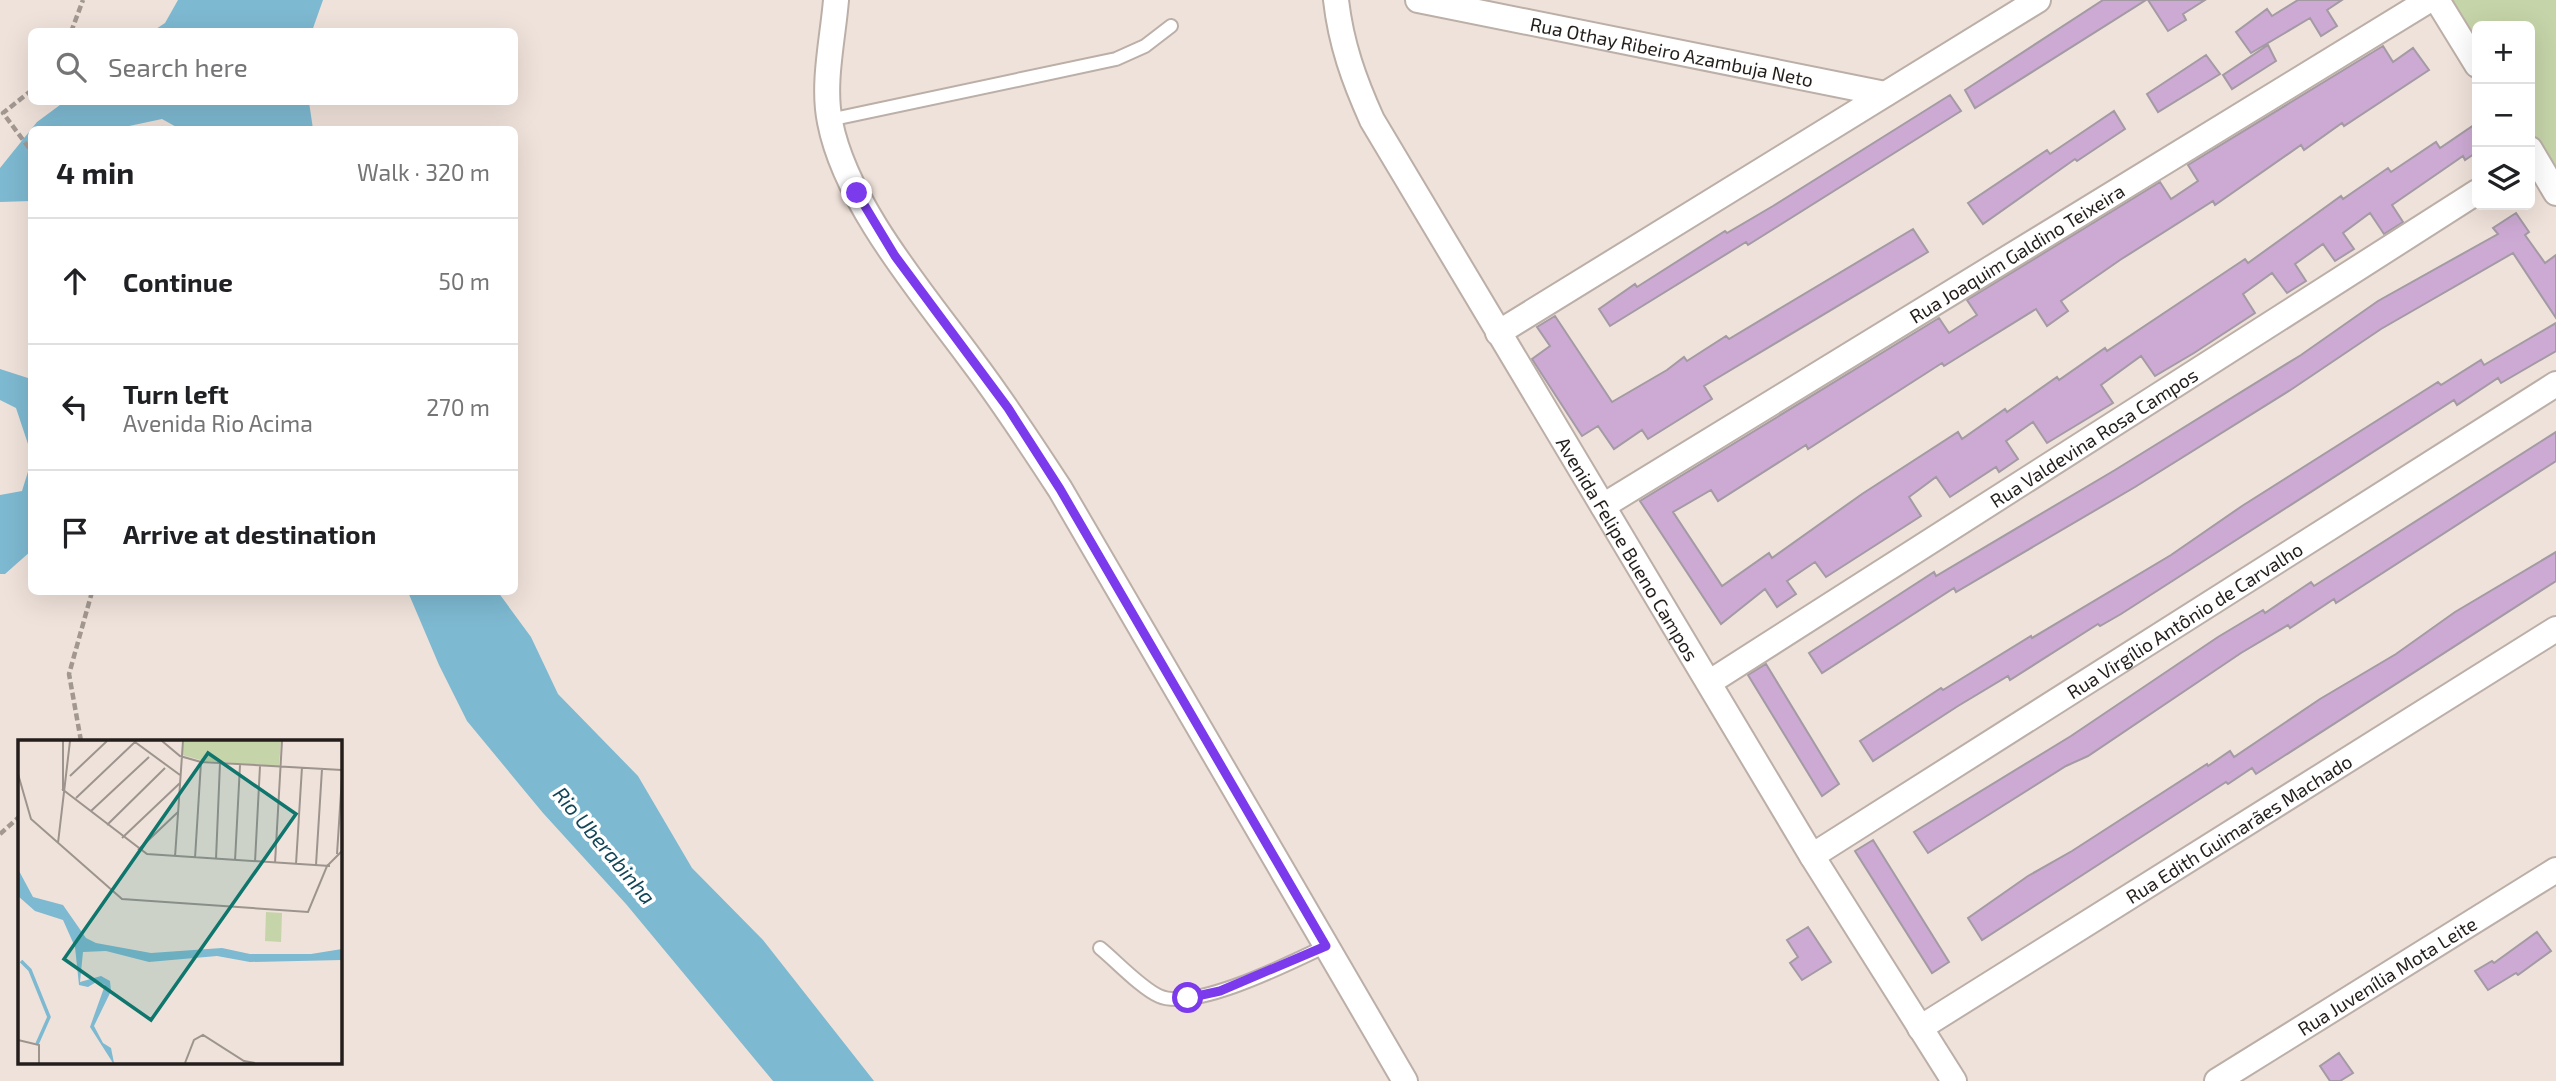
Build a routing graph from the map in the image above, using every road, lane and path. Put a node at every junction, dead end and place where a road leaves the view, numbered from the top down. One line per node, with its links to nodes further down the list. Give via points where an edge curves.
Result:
1 (83, 0): 9 (path)
2 (836, 0): 13 (street)
3 (1336, 0): 18 (street, Avenida Felipe Bueno Campos, via 1340,34 1372,120)
4 (1418, 0): 12 (street, Rua Othay Ribeiro Azambuja Neto)
5 (2038, 0): 12 (street)
6 (2429, 0): 20 (street, Rua Joaquim Galdino Teixeira)
7 (2437, 0): 10 (street)
8 (1171, 26): 13 (lane, via 1145,46 1116,59)
9 (72, 28)
10 (2472, 57)
11 (28, 93): 14 (path, via 3,113)
12 (1885, 94): 18 (street)
13 (829, 120): 29 (street, via 857,193 895,256 1008,408 1060,489)
14 (28, 147)
15 (2535, 160): 16 (street)
16 (2556, 193)
17 (2472, 195): 23 (street, Rua Valdevina Rosa Campos)
18 (1498, 332): 20 (street, Avenida Felipe Bueno Campos)
19 (2556, 384): 27 (street, Rua Virgílio Antônio de Carvalho)
20 (1603, 506): 23 (street, Avenida Felipe Bueno Campos)
21 (91, 595): 24 (path, via 69,674)
22 (2556, 629): 31 (street, Rua Edith Guimarães Machado)
23 (1710, 682): 27 (street, Avenida Felipe Bueno Campos)
24 (81, 740)
25 (18, 818): 26 (path)
26 (0, 834)
27 (1812, 856): 31 (street, Avenida Felipe Bueno Campos)
28 (2556, 870): 34 (street, Rua Juvenília Mota Leite)
29 (1326, 946): 30 (lane, via 1220,991 1188,998 1159,996); 32 (street)
30 (1100, 948)
31 (1920, 1028): 33 (street, Avenida Felipe Bueno Campos)
32 (1405, 1081)
33 (1954, 1081)
34 (2217, 1081)

